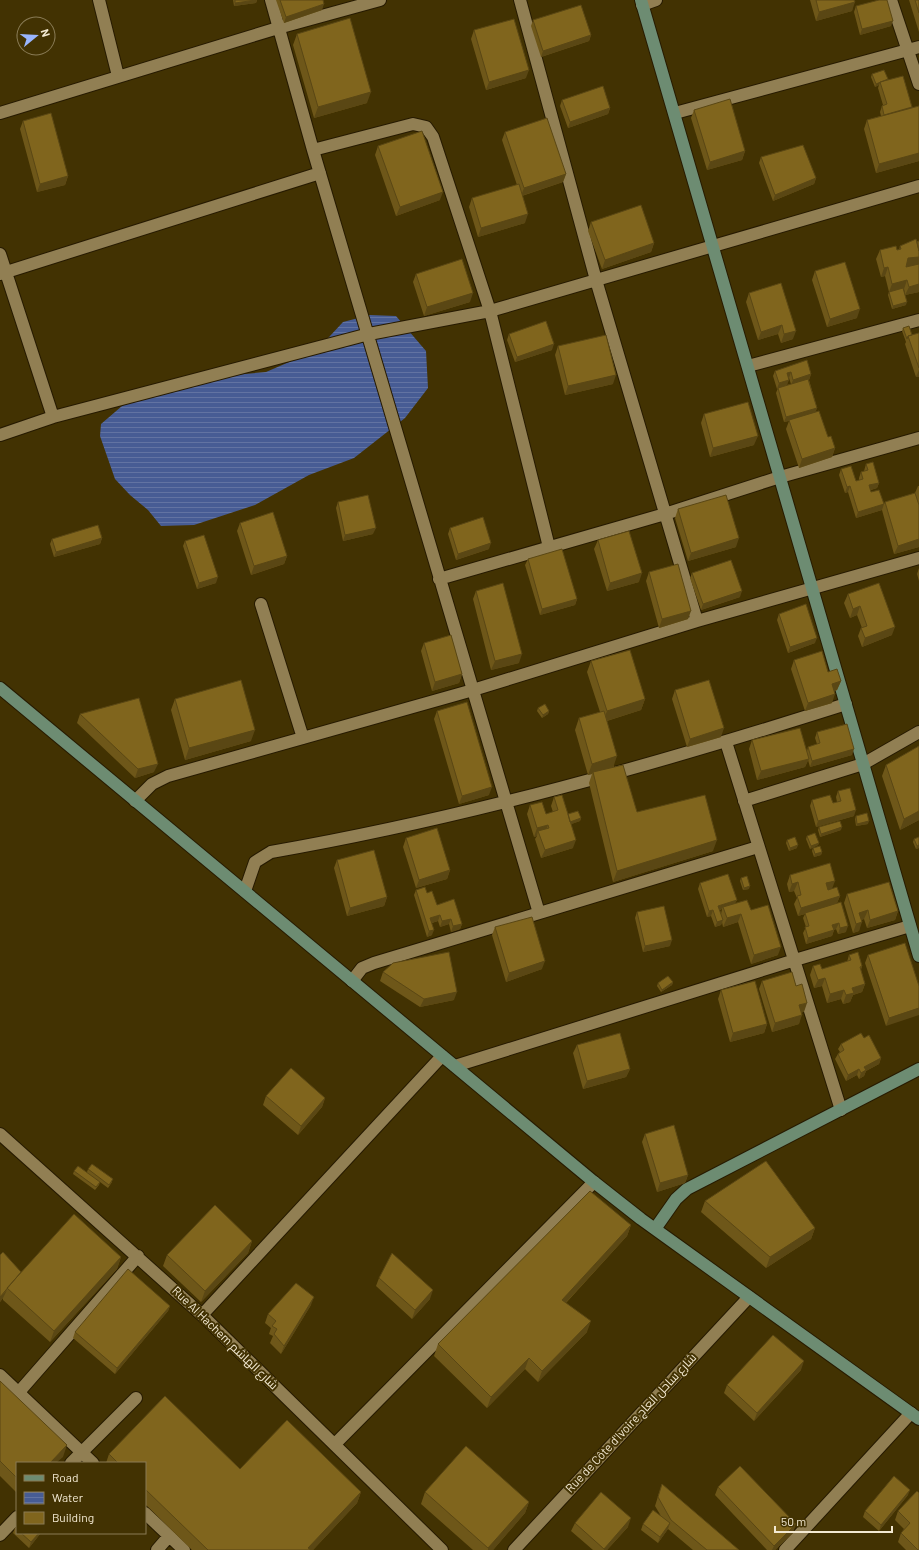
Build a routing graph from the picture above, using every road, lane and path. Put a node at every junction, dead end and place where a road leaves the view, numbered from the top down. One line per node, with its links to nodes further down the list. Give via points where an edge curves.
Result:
1 (99, 0): 10 (street)
2 (271, 0): 8 (street)
3 (380, 0): 8 (street)
4 (520, 0): 20 (street)
5 (656, 0): 7 (street)
6 (891, 0): 9 (street)
7 (642, 3): 13 (street)
8 (278, 28): 10 (street); 14 (street)
9 (914, 49): 11 (street); 13 (street)
10 (118, 76): 12 (street)
11 (919, 84)
12 (0, 113)
13 (675, 113): 17 (street)
14 (313, 150): 15 (street); 21 (street, via 414,124 426,127 433,137)
15 (320, 173): 19 (street); 23 (street)
16 (919, 186): 17 (street)
17 (713, 246): 20 (street); 24 (street)
18 (0, 254): 19 (street)
19 (2, 273): 25 (street)
20 (596, 280): 21 (street); 29 (street)
21 (490, 311): 23 (street); 30 (street)
22 (919, 320): 24 (street)
23 (369, 334): 25 (street); 32 (street)
24 (748, 366): 28 (street)
25 (53, 417): 26 (street)
26 (0, 435)
27 (919, 438): 28 (street)
28 (780, 477): 29 (street); 33 (street)
29 (665, 514): 30 (street); 35 (street)
30 (549, 547): 32 (street)
31 (919, 558): 33 (street)
32 (440, 579): 37 (street)
33 (812, 589): 35 (street); 38 (street)
34 (261, 604): 40 (street)
35 (697, 622): 37 (street)
36 (0, 688): 43 (street)
37 (473, 690): 40 (street); 45 (street)
38 (846, 704): 41 (street); 42 (street)
39 (919, 732): 42 (street)
40 (303, 738): 43 (street, via 168,776 152,784)
41 (726, 742): 44 (street); 45 (street)
42 (863, 764): 44 (street); 49 (street)
43 (136, 800): 47 (street)
44 (744, 800): 46 (street)
45 (506, 802): 47 (street, via 271,852 255,862); 48 (street)
46 (758, 847): 48 (street); 51 (street)
47 (245, 891): 52 (street)
48 (540, 913): 52 (street, via 374,963 362,968)
49 (910, 926): 50 (street); 51 (street)
50 (919, 956)
51 (795, 960): 54 (street); 56 (street)
52 (352, 981): 53 (street)
53 (442, 1056): 54 (street); 62 (street)
54 (455, 1066): 58 (street)
55 (919, 1069): 56 (street)
56 (841, 1110): 59 (street, via 687,1189 676,1199)
57 (0, 1134): 60 (street, Rue Al Hachem شارع الهاشم)
58 (594, 1182): 59 (street); 67 (street)
59 (655, 1229): 61 (street)
60 (138, 1256): 62 (street, Rue Al Hachem شارع الهاشم); 64 (street)
61 (749, 1297): 66 (street); 78 (street, Rue de Côte d'Ivoire شارع ساحل العاج)
62 (202, 1314): 67 (street, Rue Al Hachem شارع الهاشم)
63 (0, 1375): 64 (street)
64 (19, 1392): 68 (street)
65 (136, 1398): 68 (street)
66 (915, 1416): 79 (street)
67 (335, 1444): 77 (street, Rue Al Hachem شارع الهاشم)
68 (81, 1452): 69 (street); 70 (street)
69 (72, 1462)
70 (91, 1462)
71 (146, 1514): 74 (street)
72 (16, 1518): 73 (street)
73 (0, 1535)
74 (169, 1536): 75 (street); 76 (street)
75 (157, 1550)
76 (184, 1550)
77 (442, 1550)
78 (514, 1550)
79 (785, 1550)

